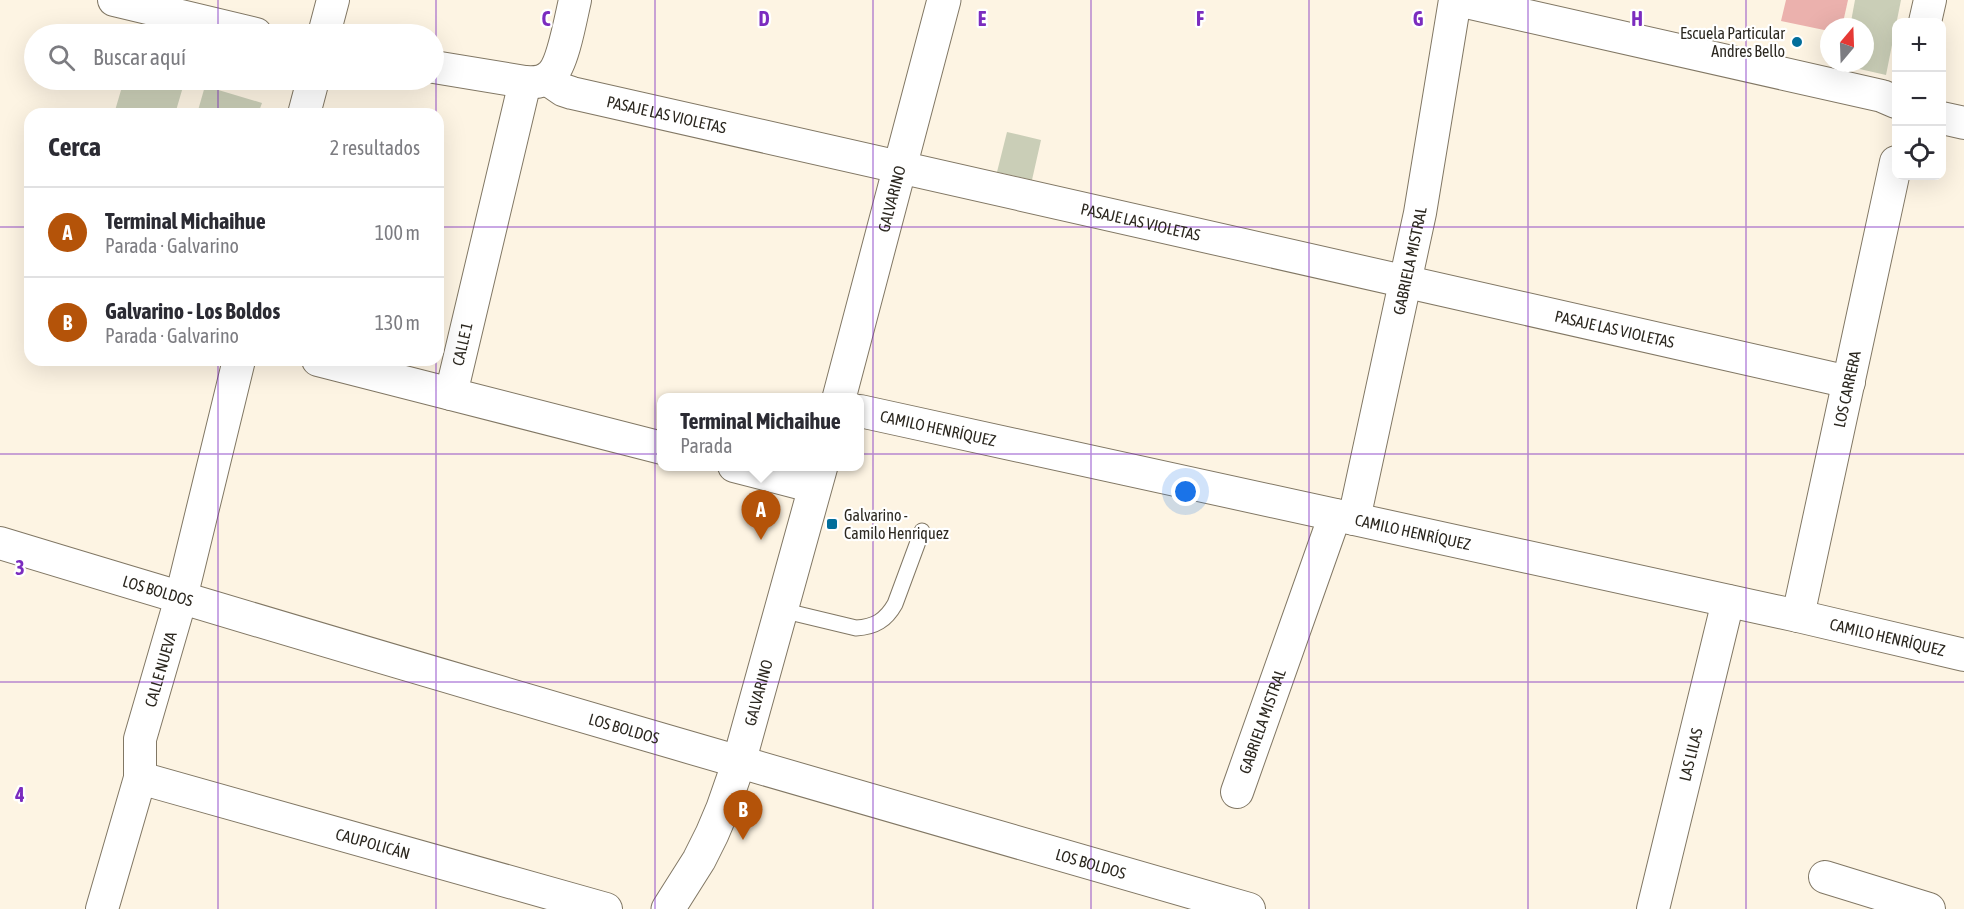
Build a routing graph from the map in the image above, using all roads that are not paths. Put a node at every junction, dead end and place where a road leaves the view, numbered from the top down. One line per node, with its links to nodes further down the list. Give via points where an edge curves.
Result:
1 (114, 0): 8 (street)
2 (333, 0): 9 (street)
3 (575, 0): 11 (street, CALLE 1, via 557,68)
4 (944, 0): 17 (street, GALVARINO)
5 (1456, 0): 13 (street); 19 (street, GABRIELA MISTRAL)
6 (1930, 0): 7 (street)
7 (1926, 18)
8 (214, 24)
9 (327, 24)
10 (444, 68): 11 (street, PASAJE LAS VIOLETAS)
11 (536, 81): 17 (street, PASAJE LAS VIOLETAS, via 572,93); 24 (street, CALLE 1)
12 (310, 90): 14 (street)
13 (1892, 101)
14 (306, 108)
15 (1946, 119): 16 (street)
16 (1964, 123)
17 (900, 167): 19 (street, PASAJE LAS VIOLETAS); 23 (street, GALVARINO)
18 (1892, 180): 22 (street, LOS CARRERA)
19 (1407, 281): 22 (street, PASAJE LAS VIOLETAS); 29 (street, GABRIELA MISTRAL)
20 (238, 366): 32 (street, CALLE NUEVA)
21 (341, 366): 24 (street)
22 (1849, 382): 35 (street, LOS CARRERA)
23 (840, 393)
24 (451, 394): 26 (street)
25 (864, 412): 29 (street, CAMILO HENRÍQUEZ)
26 (657, 447)
27 (772, 471): 28 (street)
28 (818, 477): 34 (street, GALVARINO)
29 (1344, 517): 33 (street, CAMILO HENRÍQUEZ); 39 (street, GABRIELA MISTRAL)
30 (922, 531): 34 (lane, via 895,604 879,623 856,628)
31 (0, 543): 32 (street, LOS BOLDOS)
32 (181, 598): 37 (street, LOS BOLDOS); 38 (street, CALLE NUEVA, via 140,739)
33 (1728, 601): 35 (street, CAMILO HENRÍQUEZ); 45 (street, LAS LILAS)
34 (781, 610): 37 (street, GALVARINO)
35 (1798, 616): 36 (street, CAMILO HENRÍQUEZ)
36 (1964, 655)
37 (739, 762): 43 (street, GALVARINO, via 712,834); 44 (street, LOS BOLDOS)
38 (140, 778): 41 (street, CALLE NUEVA); 42 (street, CAUPOLICÁN)
39 (1237, 792)
40 (1825, 877): 46 (street)
41 (102, 909)
42 (606, 909)
43 (668, 909)
44 (1249, 909)
45 (1653, 909)
46 (1929, 909)

